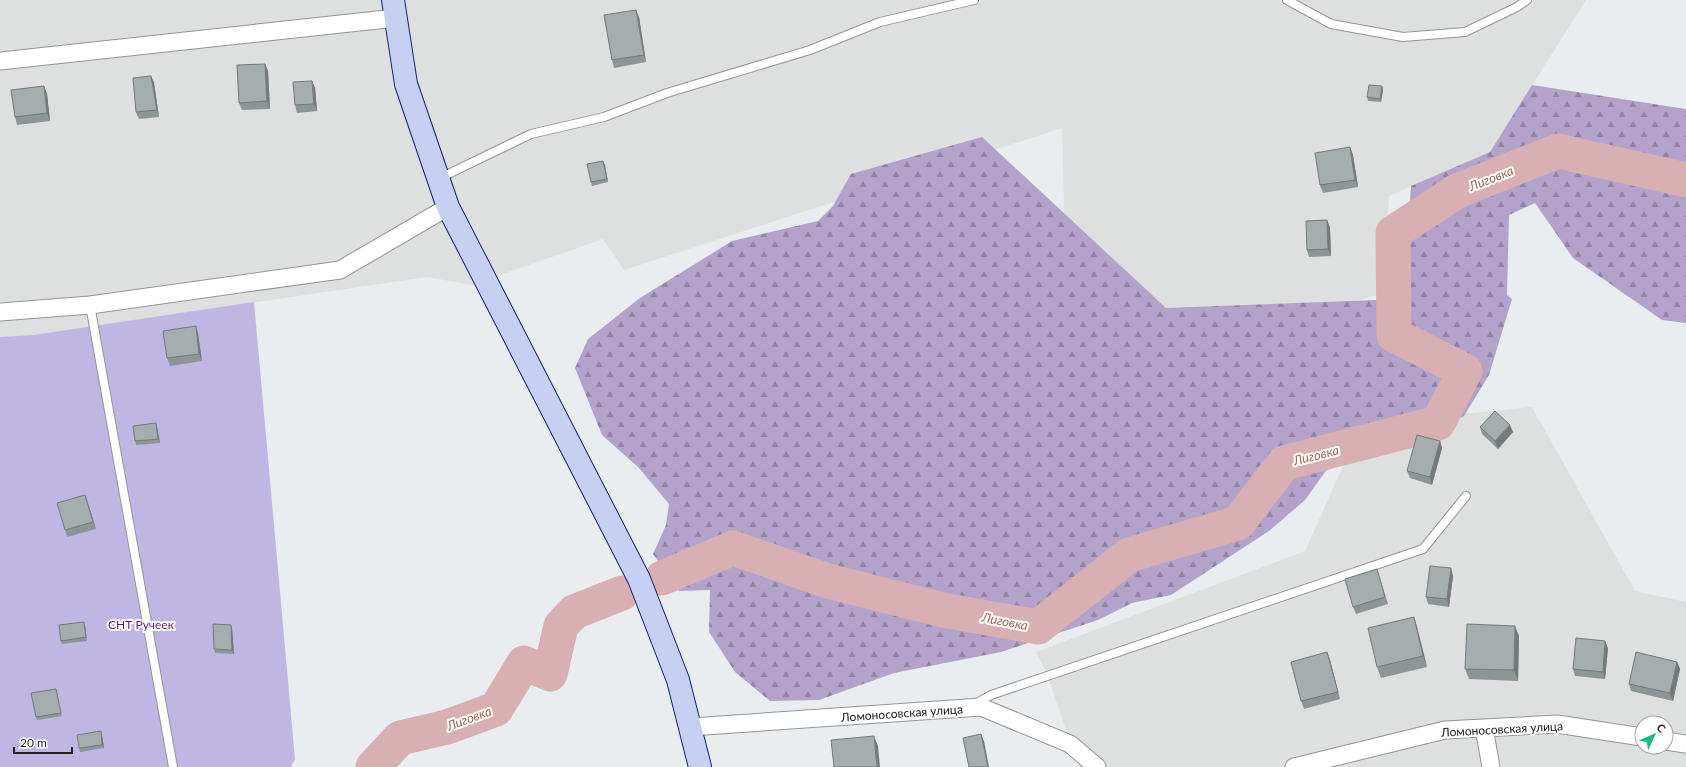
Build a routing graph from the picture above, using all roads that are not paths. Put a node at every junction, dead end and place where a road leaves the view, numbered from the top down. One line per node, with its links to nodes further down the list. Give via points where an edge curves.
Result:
1 (974, 0): 6 (lane, via 880,22 810,50 667,93 604,117 531,134)
2 (1287, 0): 3 (lane, via 1331,24 1403,37 1465,32)
3 (1527, 0)
4 (394, 9): 5 (street); 6 (main road, via 406,84)
5 (0, 61)
6 (439, 178): 7 (main road)
7 (448, 207): 8 (street, via 340,270); 12 (main road, via 639,579 678,680)
8 (90, 305): 9 (street); 17 (lane)
9 (0, 312)
10 (1466, 496): 11 (lane, via 1423,550 992,695)
11 (967, 708): 12 (street, Ломоносовская улица); 19 (street, Ломоносовская улица, via 981,707 1070,744)
12 (690, 727): 18 (main road)
13 (1484, 728): 14 (street, Ломоносовская улица, via 1557,724); 20 (street, Ломоносовская улица, via 1446,730); 21 (street)
14 (1634, 736)
15 (1674, 742): 16 (street)
16 (1686, 744)
17 (173, 767)
18 (700, 767)
19 (1097, 767)
20 (1294, 767)
21 (1491, 767)

